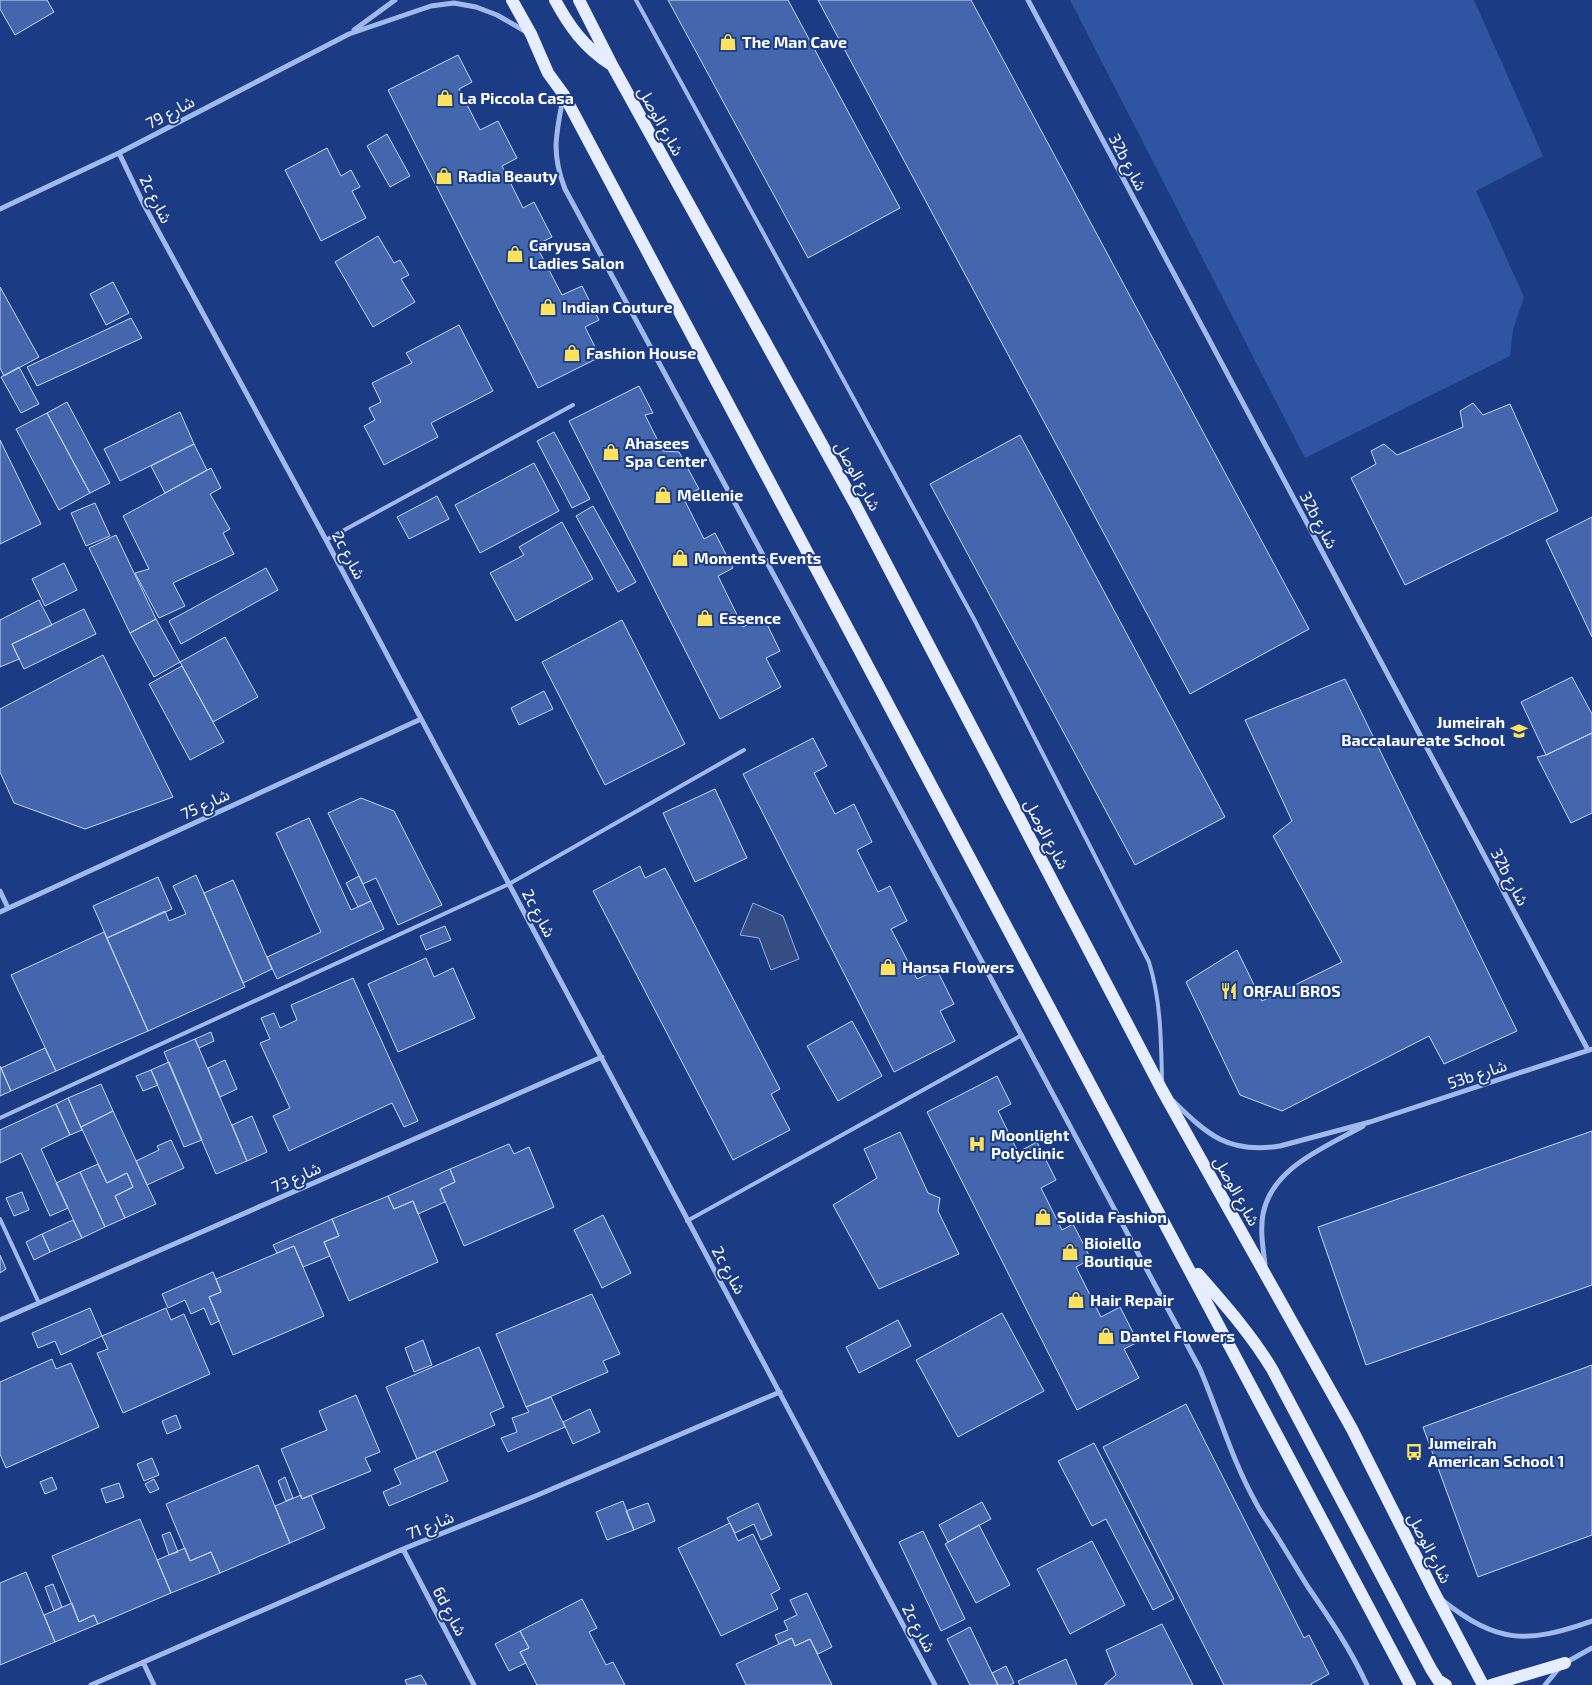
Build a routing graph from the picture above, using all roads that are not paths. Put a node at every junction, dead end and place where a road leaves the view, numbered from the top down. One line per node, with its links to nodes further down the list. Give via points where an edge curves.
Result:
1 (395, 0): 7 (street, شارع 79)
2 (512, 0): 8 (main road)
3 (555, 0): 9 (main road, via 578,36)
4 (579, 0): 9 (main road, شارع الوصل)
5 (636, 0): 24 (lane, via 974,619 1149,962 1160,1021)
6 (1028, 0): 22 (street, 32b شارع)
7 (349, 34): 8 (street, شارع 79, via 431,6 454,3 497,15); 11 (street, شارع 79)
8 (531, 34): 10 (main road, via 548,73)
9 (612, 65): 24 (main road, شارع الوصل, via 856,504)
10 (564, 95): 21 (street, via 555,137 555,155 565,189); 29 (main road)
11 (119, 153): 12 (street, شارع 79); 14 (street, 2c شارع)
12 (0, 209)
13 (572, 405): 14 (lane)
14 (326, 540): 15 (street, 2c شارع)
15 (421, 719): 17 (street, 2c شارع); 19 (street, شارع 75)
16 (744, 750): 17 (lane)
17 (509, 884): 23 (street, 2c شارع); 25 (lane)
18 (0, 891): 19 (street)
19 (8, 908): 20 (street, شارع 75)
20 (0, 912)
21 (1022, 1035): 28 (lane); 44 (street, via 1200,1369 1224,1434 1256,1505 1335,1626)
22 (1590, 1050): 26 (street, 53b شارع)
23 (602, 1058): 28 (street, 2c شارع); 31 (street, شارع 73)
24 (1162, 1090): 26 (street, 53b شارع, via 1210,1135 1237,1146 1280,1146); 30 (main road, شارع الوصل)
25 (0, 1118)
26 (1370, 1122): 30 (street, 53b شارع, via 1301,1161 1276,1183 1263,1215)
27 (0, 1219): 31 (lane)
28 (687, 1221): 33 (street, 2c شارع)
29 (1184, 1260): 45 (main road); 46 (main road, via 1258,1345 1431,1670)
30 (1266, 1275): 35 (main road, شارع الوصل, via 1352,1429)
31 (39, 1303): 32 (street, شارع 73)
32 (0, 1320)
33 (780, 1392): 34 (street, شارع 71); 43 (street, 2c شارع)
34 (403, 1549): 38 (street, شارع 71); 42 (street, 6d شارع)
35 (1435, 1594): 36 (street, via 1480,1626 1512,1636 1547,1635); 47 (main road, شارع الوصل)
36 (1592, 1621)
37 (1592, 1648): 39 (street)
38 (143, 1662): 40 (street, شارع 71); 41 (street)
39 (1565, 1663): 48 (main road); 49 (street)
40 (91, 1685)
41 (154, 1685)
42 (474, 1685)
43 (935, 1685)
44 (1367, 1685)
45 (1410, 1685)
46 (1446, 1685)
47 (1483, 1685)
48 (1491, 1685)
49 (1545, 1685)

